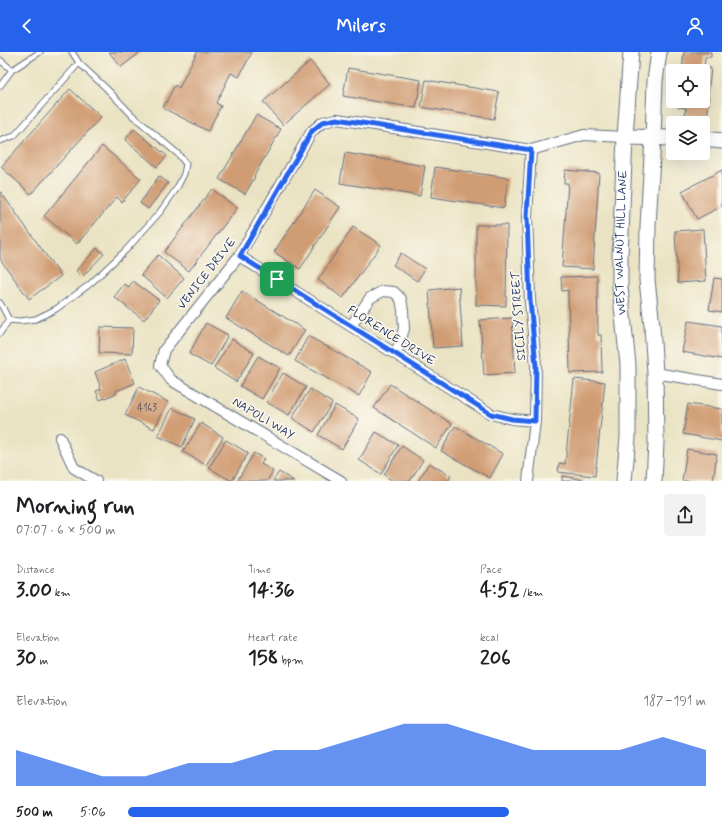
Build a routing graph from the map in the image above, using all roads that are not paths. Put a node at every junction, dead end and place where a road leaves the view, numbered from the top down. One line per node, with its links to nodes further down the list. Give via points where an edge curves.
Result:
1 (40, 52): 7 (lane)
2 (72, 52): 6 (lane)
3 (631, 52): 9 (main road, WEST WALNUT HILL LANE)
4 (659, 52): 11 (main road, WEST WALNUT HILL LANE)
5 (0, 60): 7 (lane)
6 (78, 64): 13 (lane, via 14,136); 18 (lane, via 106,88 132,116 178,154 186,164 184,174 160,212 126,250 90,284 56,309 36,319)
7 (12, 70): 8 (lane)
8 (0, 86)
9 (625, 137): 11 (main road); 15 (street, via 584,135); 30 (main road, WEST WALNUT HILL LANE, via 620,256 620,287 628,365 628,437)
10 (666, 138): 11 (main road)
11 (653, 139): 22 (main road, WEST WALNUT HILL LANE, via 647,280)
12 (710, 140): 14 (main road)
13 (0, 141)
14 (722, 141)
15 (531, 150): 16 (street, VENICE DRIVE, via 337,119 323,122 312,131); 25 (street, SICILY STREET, via 527,216 530,300 536,366)
16 (240, 256): 19 (street, FLORENCE DRIVE); 23 (street, VENICE DRIVE, via 164,350 160,365)
17 (0, 303): 18 (lane)
18 (9, 320): 20 (lane)
19 (351, 326): 21 (street, FLORENCE DRIVE); 21 (street, via 370,298 382,291 394,292 401,299 404,329)
20 (0, 333)
21 (396, 354): 25 (street, FLORENCE DRIVE, via 491,414)
22 (655, 374): 24 (street); 31 (main road, WEST WALNUT HILL LANE)
23 (171, 380): 28 (street, NAPOLI WAY)
24 (722, 384)
25 (535, 421): 29 (street, SICILY STREET)
26 (60, 438): 27 (street, via 74,468)
27 (96, 481)
28 (341, 481)
29 (528, 481)
30 (624, 481)
31 (654, 481)

